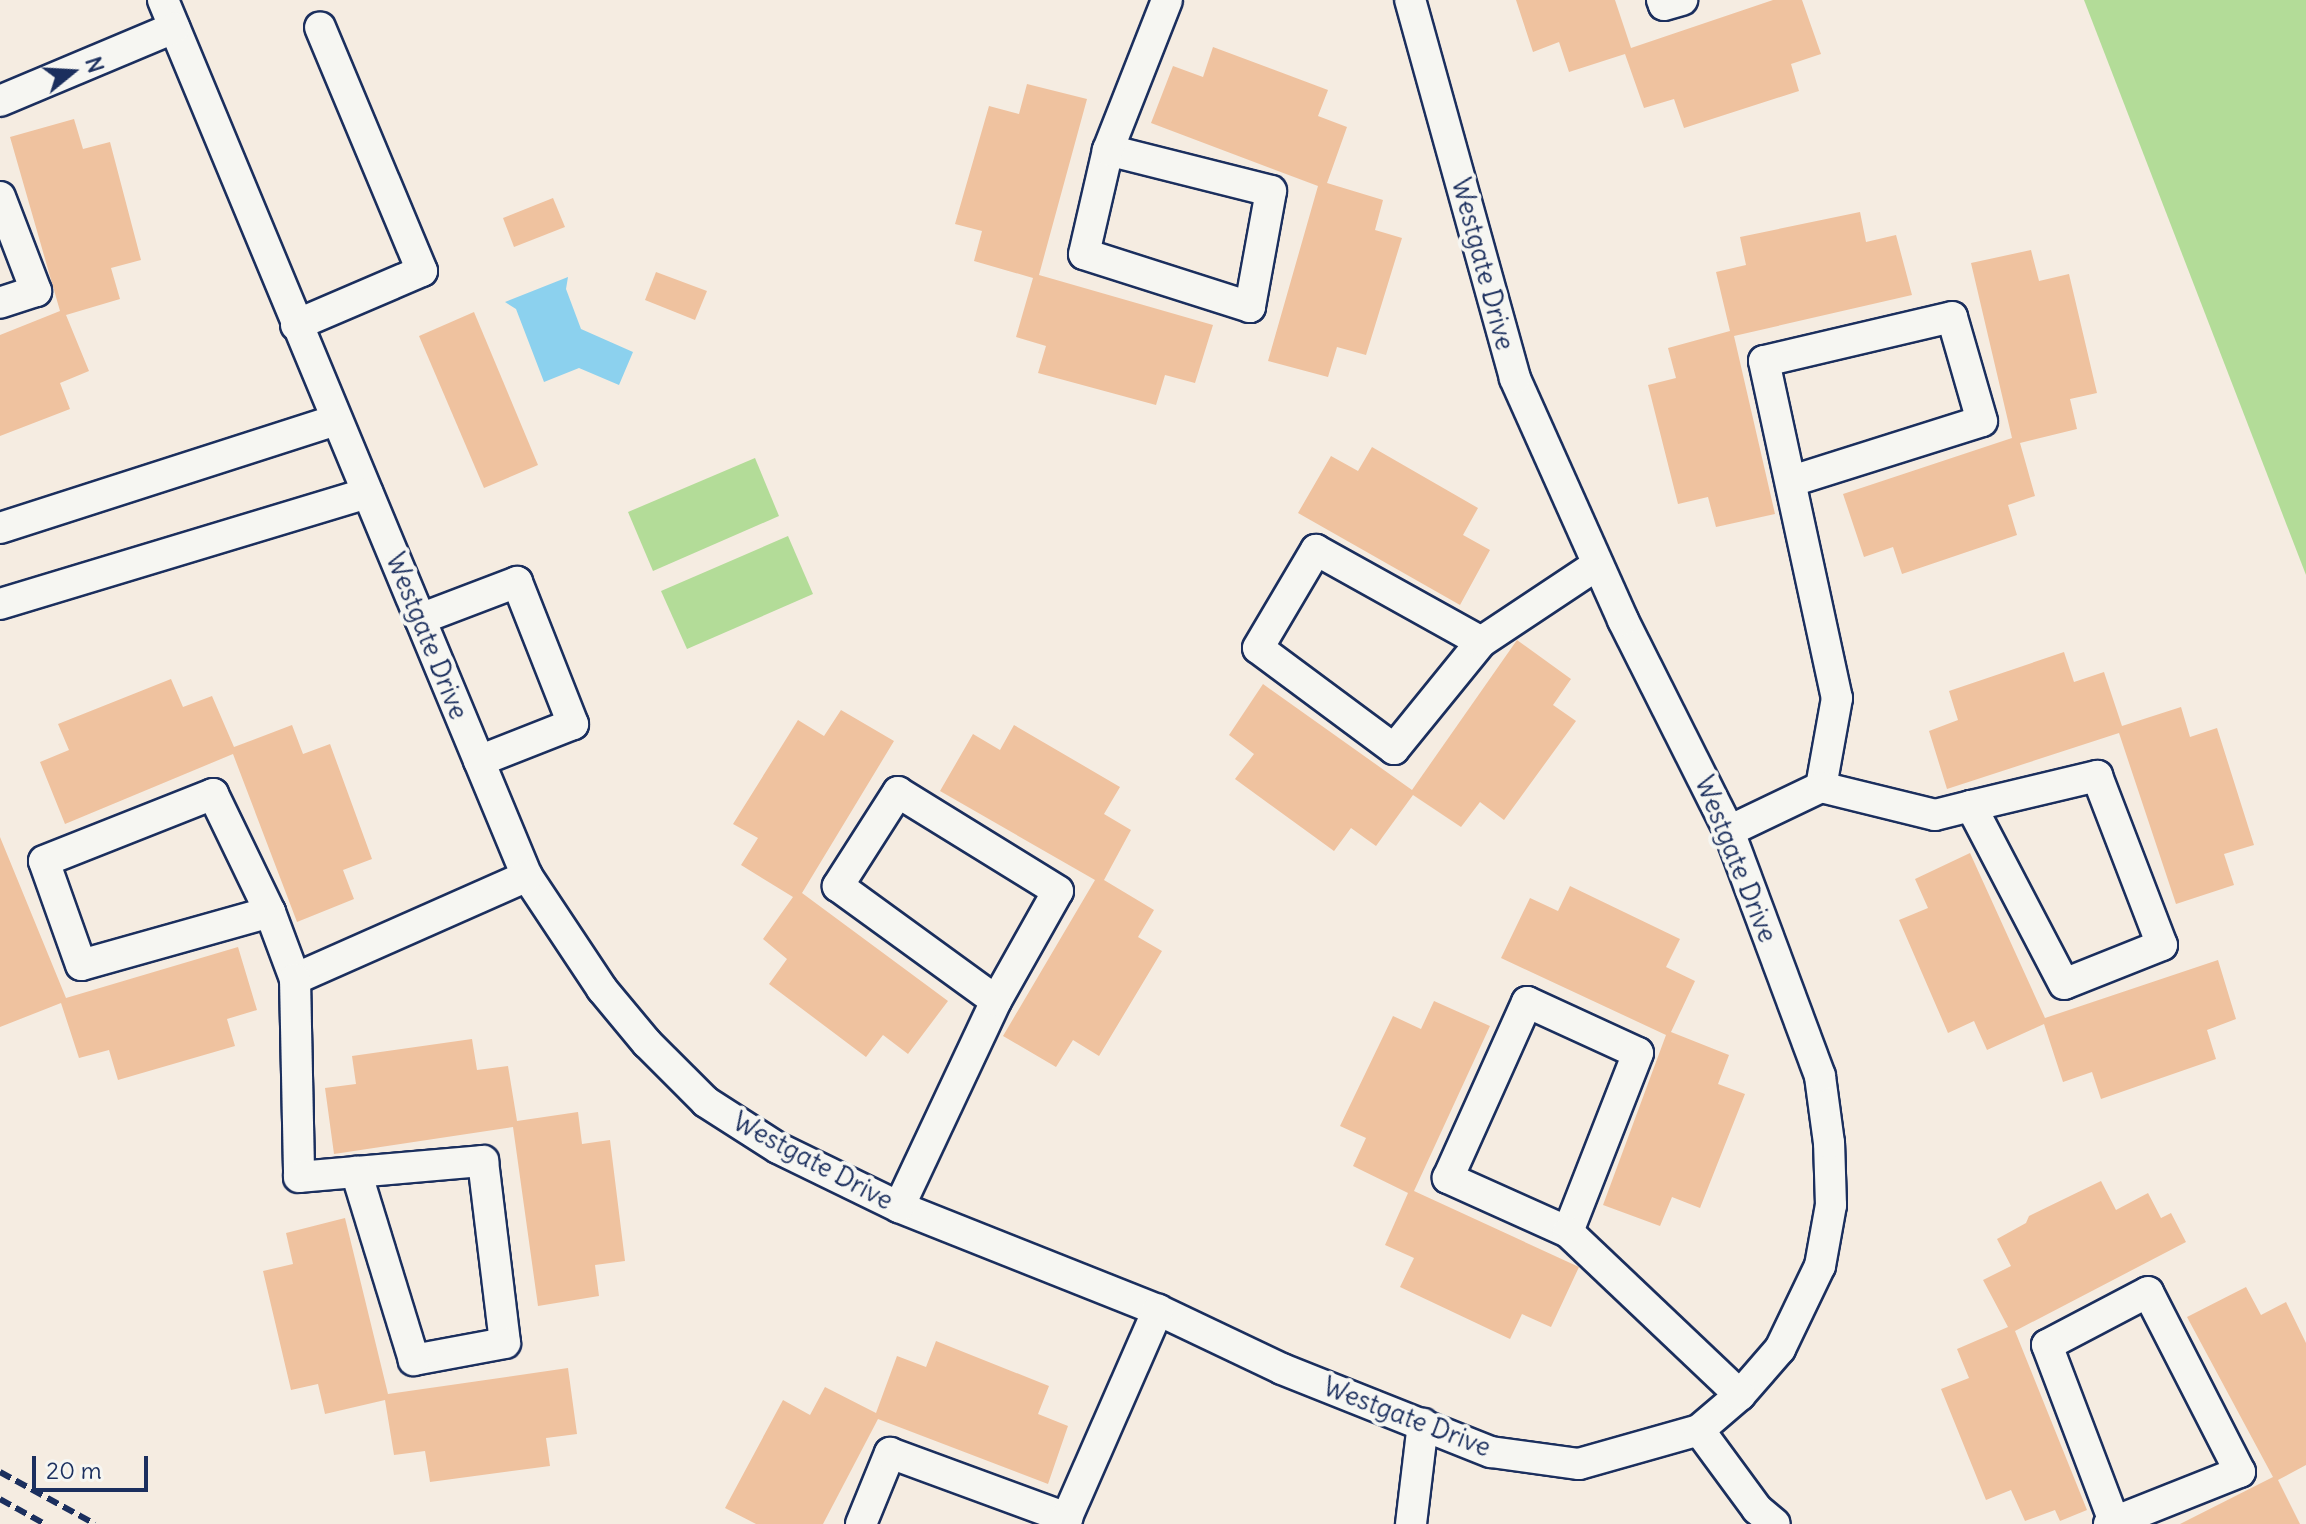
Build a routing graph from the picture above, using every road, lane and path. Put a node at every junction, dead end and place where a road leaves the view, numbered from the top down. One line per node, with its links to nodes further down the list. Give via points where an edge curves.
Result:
1 (1167, 0): 8 (street)
2 (1410, 0): 16 (street, Westgate Drive, via 1515,378)
3 (1662, 0): 4 (street, via 1664,5)
4 (1682, 0)
5 (168, 14): 7 (street); 11 (street, Westgate Drive)
6 (320, 27): 11 (street, via 422,271)
7 (0, 101)
8 (1108, 150): 8 (street, via 1271,191 1250,307 1084,254)
9 (0, 197): 10 (street, via 36,291)
10 (0, 303)
11 (296, 325): 12 (street, Westgate Drive)
12 (336, 420): 14 (street, Westgate Drive); 15 (street)
13 (1792, 481): 13 (street, via 1764,361 1952,317 1982,421); 21 (street, via 1837,698)
14 (368, 493): 17 (street); 18 (street, Westgate Drive)
15 (0, 528)
16 (1597, 565): 19 (street); 23 (street, Westgate Drive)
17 (0, 604)
18 (420, 619): 20 (street, Westgate Drive); 20 (street, via 517,582 573,724)
19 (1481, 642): 19 (street, via 1316,550 1258,648 1394,749)
20 (479, 761): 24 (street, Westgate Drive)
21 (1821, 787): 22 (street, via 1935,815); 23 (street)
22 (1971, 806): 22 (street, via 2097,776 2162,945 2064,984)
23 (1729, 831): 32 (street, Westgate Drive, via 1820,1076 1832,1174 1827,1235 1809,1294 1780,1349)
24 (527, 876): 26 (street); 29 (street, Westgate Drive, via 602,989 706,1102 778,1148)
25 (270, 912): 25 (street, via 213,794 44,861 81,965); 26 (street)
26 (295, 979): 28 (street, via 299,1177)
27 (996, 1001): 27 (street, via 1058,891 898,792 838,886); 29 (street)
28 (356, 1172): 28 (street, via 483,1161 505,1343 414,1360)
29 (899, 1207): 31 (street, Westgate Drive)
30 (1568, 1232): 30 (street, via 1638,1053 1527,1002 1448,1178); 32 (street)
31 (1158, 1310): 33 (street, Westgate Drive, via 1282,1369); 35 (street)
32 (1740, 1395): 34 (street, Westgate Drive)
33 (1423, 1424): 34 (street, Westgate Drive, via 1491,1452 1579,1464); 38 (street)
34 (1699, 1430): 39 (street, via 1757,1509)
35 (1065, 1521): 37 (street, via 890,1453)
36 (2111, 1522): 36 (street, via 2047,1345 2148,1292 2240,1472)
37 (861, 1524)
38 (1411, 1524)
39 (1775, 1524)

